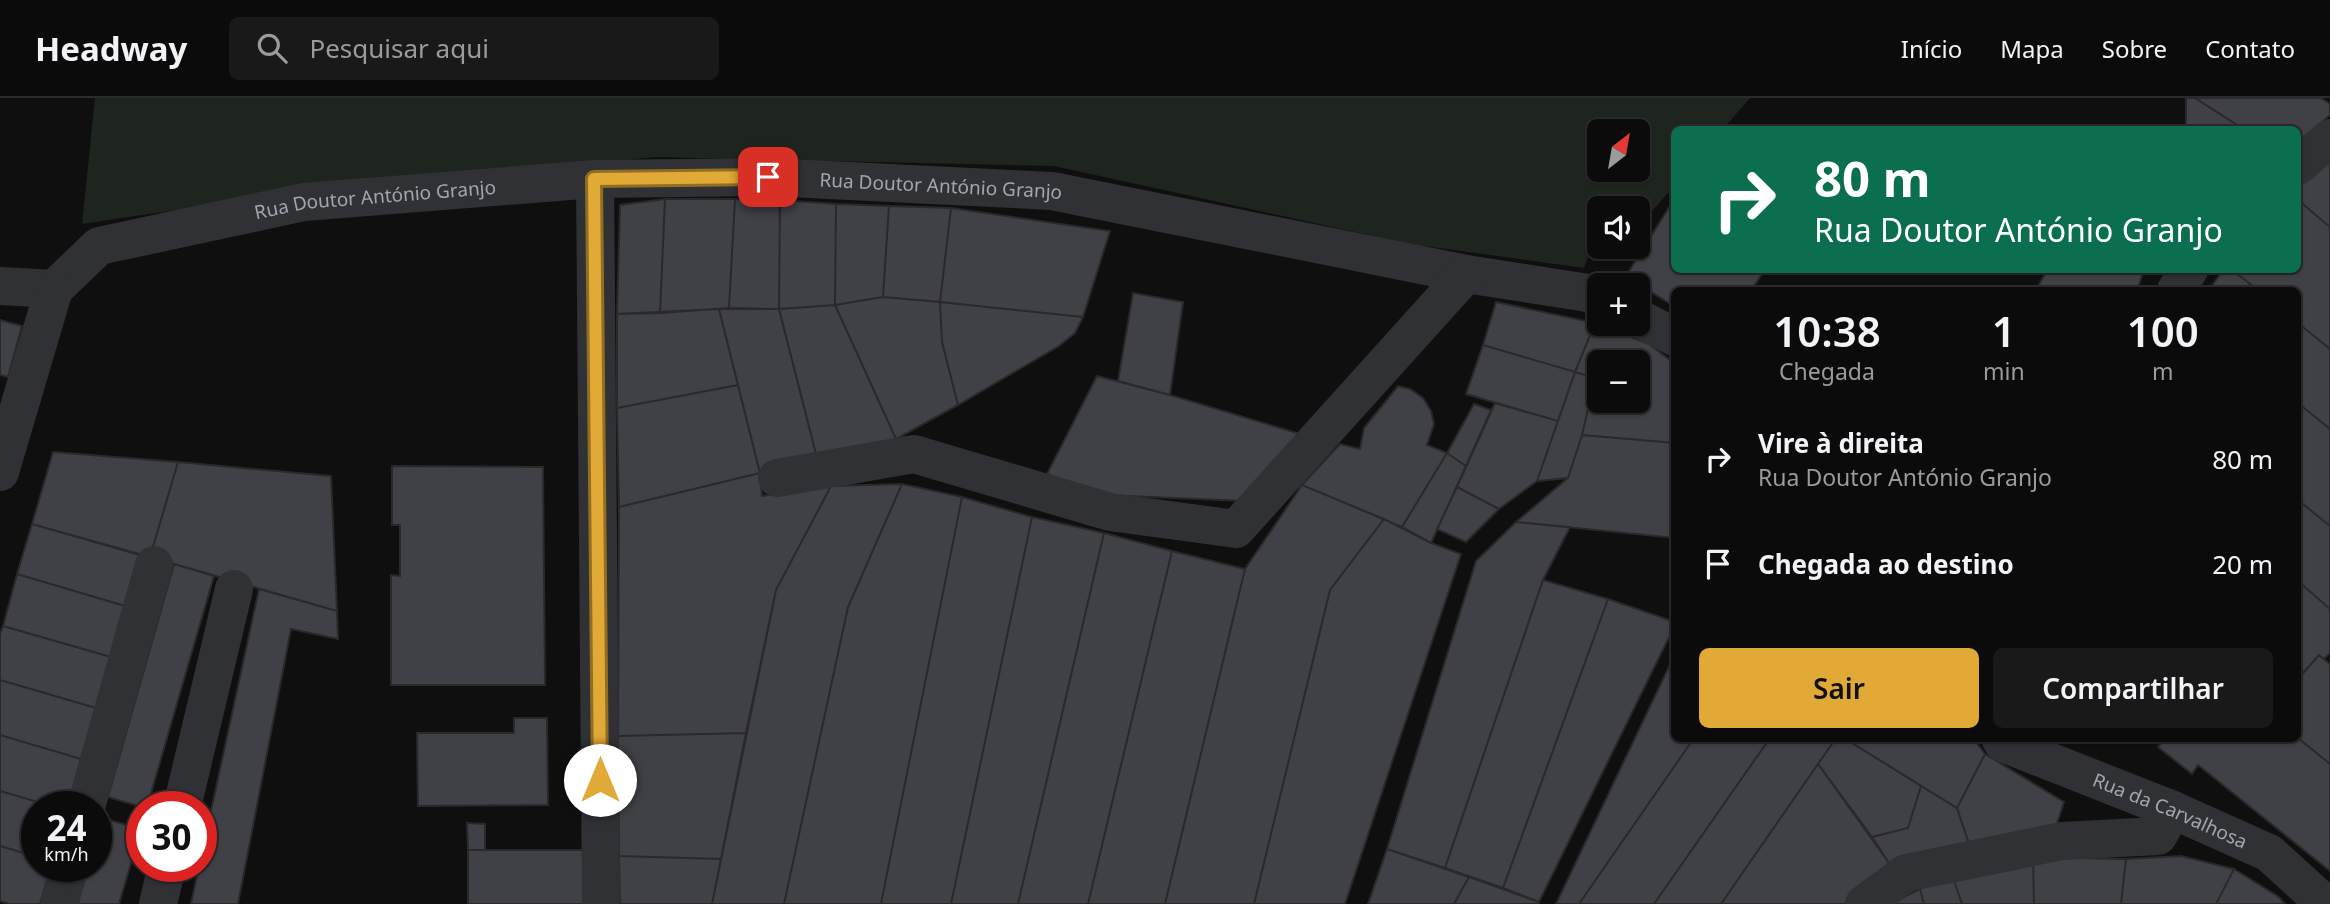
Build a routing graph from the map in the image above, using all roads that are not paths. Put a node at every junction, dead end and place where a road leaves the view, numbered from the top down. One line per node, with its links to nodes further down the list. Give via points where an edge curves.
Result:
1 (2330, 138): 2 (street)
2 (2301, 163)
3 (594, 179): 4 (street, Rua Doutor António Granjo, via 768,177 1052,191); 6 (street, Rua Doutor António Granjo, via 304,202 99,246); 22 (street)
4 (1466, 274): 7 (street, Rua Doutor António Granjo); 11 (street, via 1236,529 1110,512 914,454)
5 (0, 286): 6 (street)
6 (54, 289): 10 (street)
7 (1587, 293)
8 (1650, 324): 9 (street)
9 (1671, 335)
10 (0, 472)
11 (777, 478)
12 (154, 565): 15 (street)
13 (234, 589): 16 (street)
14 (2002, 742): 17 (street, Rua da Carvalhosa)
15 (90, 791)
16 (186, 791)
17 (2173, 810): 23 (street, via 2158,835 2062,841 1906,873); 24 (street, Rua da Carvalhosa, via 2269,853)
18 (65, 882): 20 (street)
19 (163, 882): 21 (street)
20 (59, 904)
21 (158, 904)
22 (601, 904)
23 (1864, 904)
24 (2325, 904)

